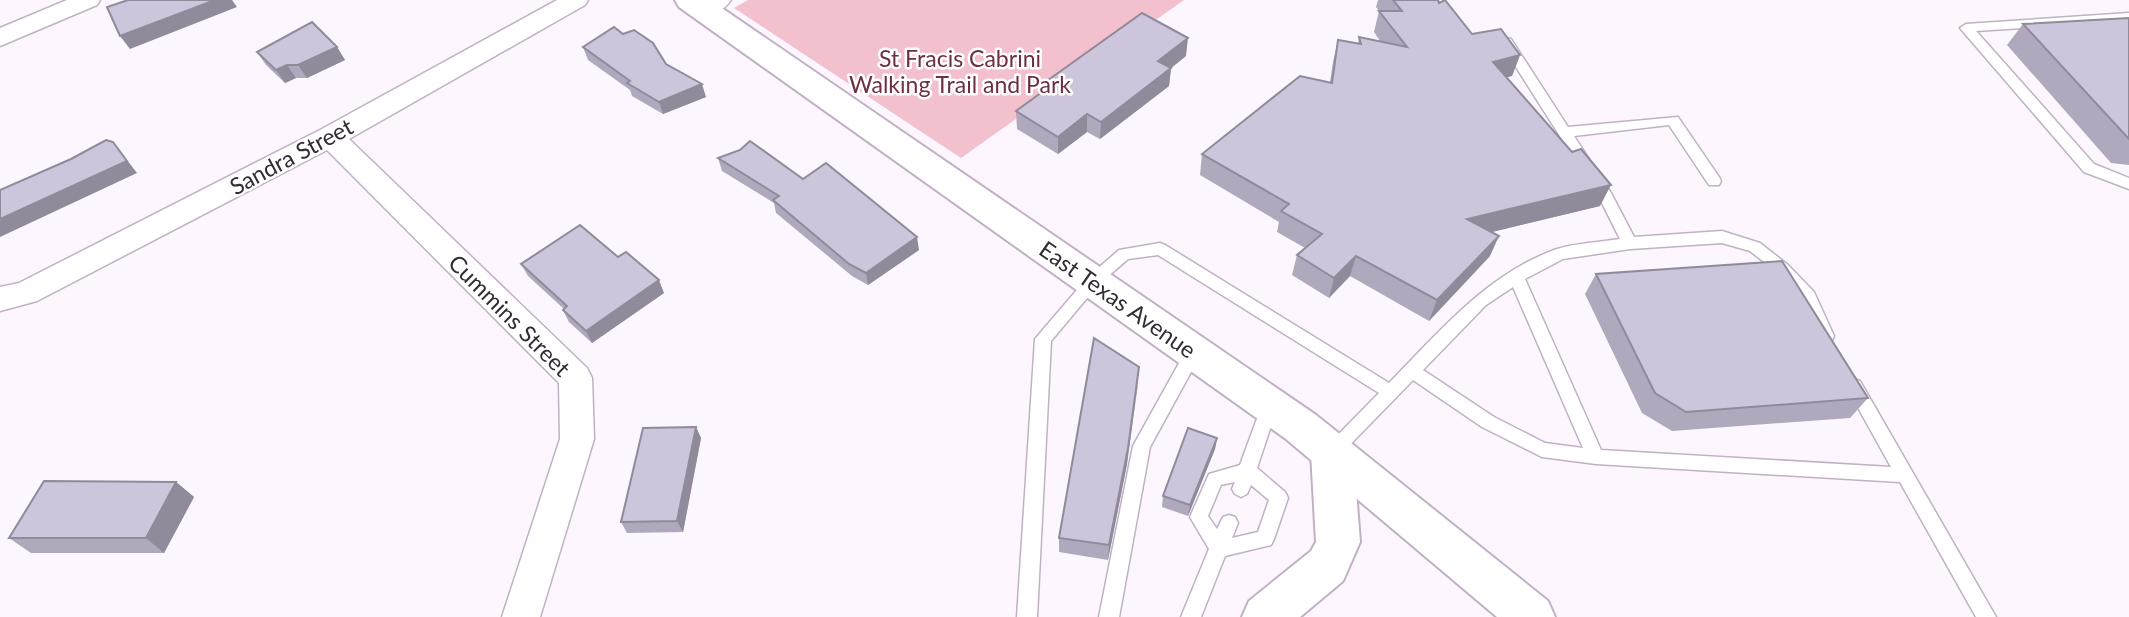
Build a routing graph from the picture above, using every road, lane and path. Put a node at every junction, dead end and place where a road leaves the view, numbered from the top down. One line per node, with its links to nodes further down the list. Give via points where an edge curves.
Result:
1 (88, 0): 5 (street)
2 (576, 0): 8 (street, Sandra Street)
3 (704, 3): 13 (street, East Texas Avenue)
4 (2129, 17): 10 (lane, via 1966,27 2089,168)
5 (0, 38)
6 (1505, 40): 7 (lane)
7 (1564, 132): 9 (lane, via 1673,120); 11 (lane)
8 (330, 137): 14 (street, Sandra Street, via 26,293); 28 (street, Cummins Street, via 575,378 577,439)
9 (1714, 181)
10 (2129, 184)
11 (1630, 243): 12 (lane, via 1560,254); 15 (lane, via 1722,237 1755,247 1808,296)
12 (1516, 277): 18 (lane, via 1480,301); 22 (lane)
13 (1093, 281): 16 (street, East Texas Avenue); 19 (lane, via 1124,254 1160,249); 29 (lane, via 1043,339)
14 (0, 299)
15 (1832, 347)
16 (1194, 352): 20 (street, East Texas Avenue); 30 (lane, via 1142,446)
17 (1845, 370): 24 (lane)
18 (1412, 371): 19 (lane); 22 (lane, via 1488,422 1542,450)
19 (1391, 393): 21 (lane)
20 (1270, 405): 21 (street, East Texas Avenue); 23 (lane)
21 (1332, 452): 32 (street, via 1338,542 1327,566); 33 (street, East Texas Avenue)
22 (1596, 457): 24 (lane)
23 (1248, 471): 25 (lane); 27 (lane, via 1215,479 1199,517); 27 (lane, via 1279,498 1265,539)
24 (1905, 475): 34 (lane)
25 (1241, 489)
26 (1230, 523): 27 (lane)
27 (1220, 549): 31 (lane)
28 (521, 617)
29 (1027, 617)
30 (1109, 617)
31 (1191, 617)
32 (1265, 617)
33 (1532, 617)
34 (1986, 617)

